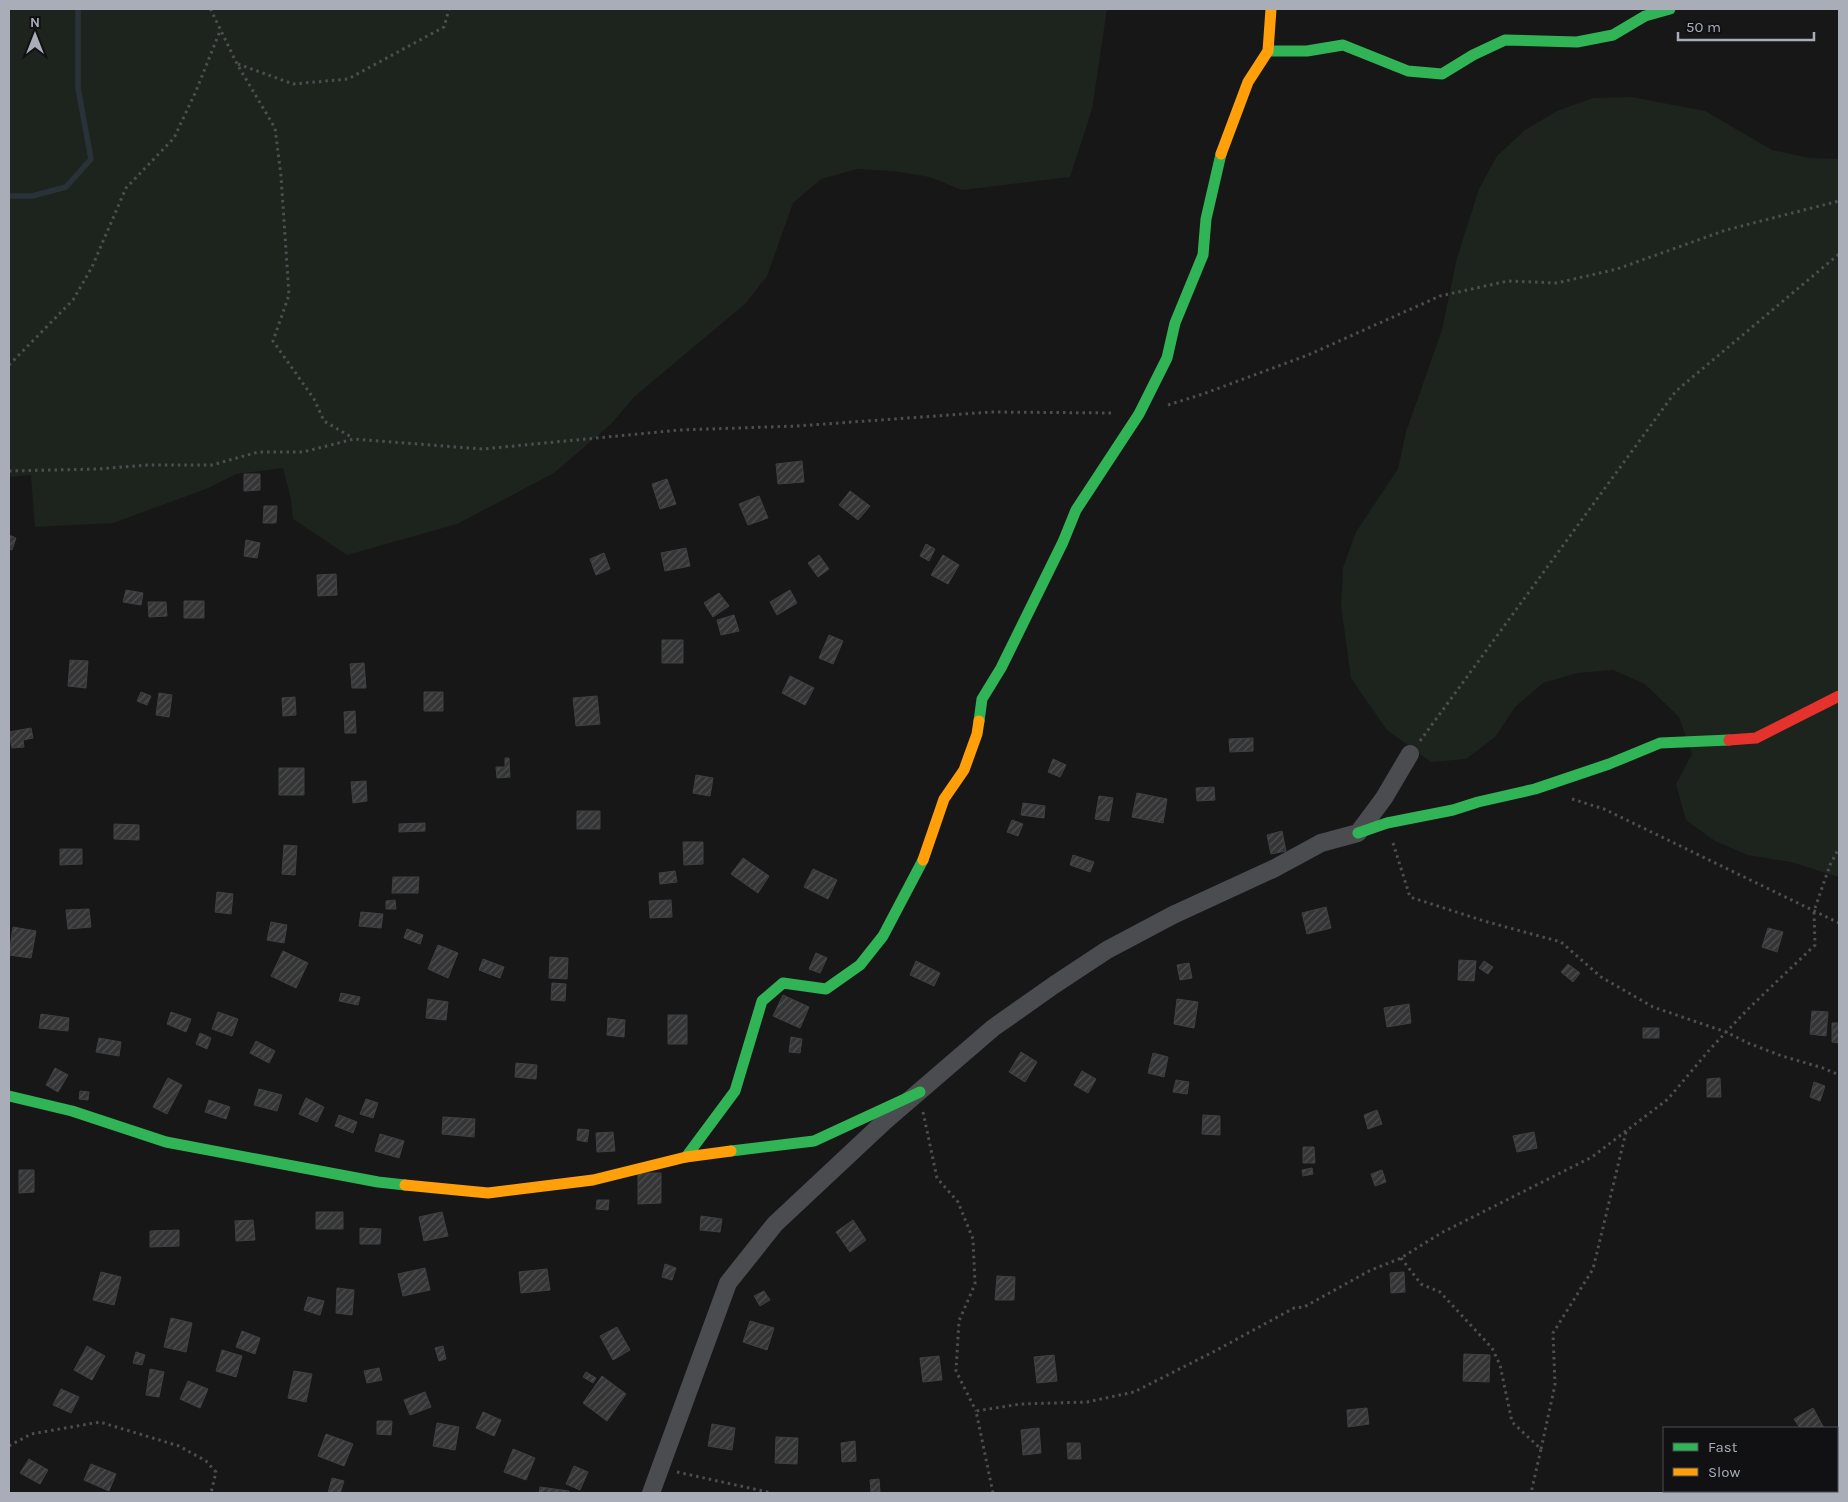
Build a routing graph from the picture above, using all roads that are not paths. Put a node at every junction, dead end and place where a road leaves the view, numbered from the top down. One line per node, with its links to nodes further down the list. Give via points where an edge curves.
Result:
1 (1271, 9): 3 (street)
2 (1670, 9): 3 (street, via 1645,16 1604,37 1577,42 1505,40 1473,54 1442,74 1408,70 1343,45 1307,51)
3 (1268, 51): 9 (street, via 1248,82 1222,150 1206,219 1203,255 1175,323 1167,358 1139,414 1076,510 1001,668 982,699 977,734 964,770 944,799 920,868 883,936 860,965 826,990 784,983 762,1001 735,1091)
4 (1839, 696): 6 (street, via 1756,738 1660,742 1609,764 1535,789 1387,823)
5 (1410, 754): 6 (street)
6 (1358, 833): 7 (street, via 1320,843 1107,950 993,1028)
7 (920, 1092): 9 (street, via 814,1141); 10 (street, via 775,1224 728,1283)
8 (9, 1096): 9 (street, via 72,1110 166,1142 378,1182 488,1193 594,1180)
9 (686, 1157)
10 (651, 1493)

